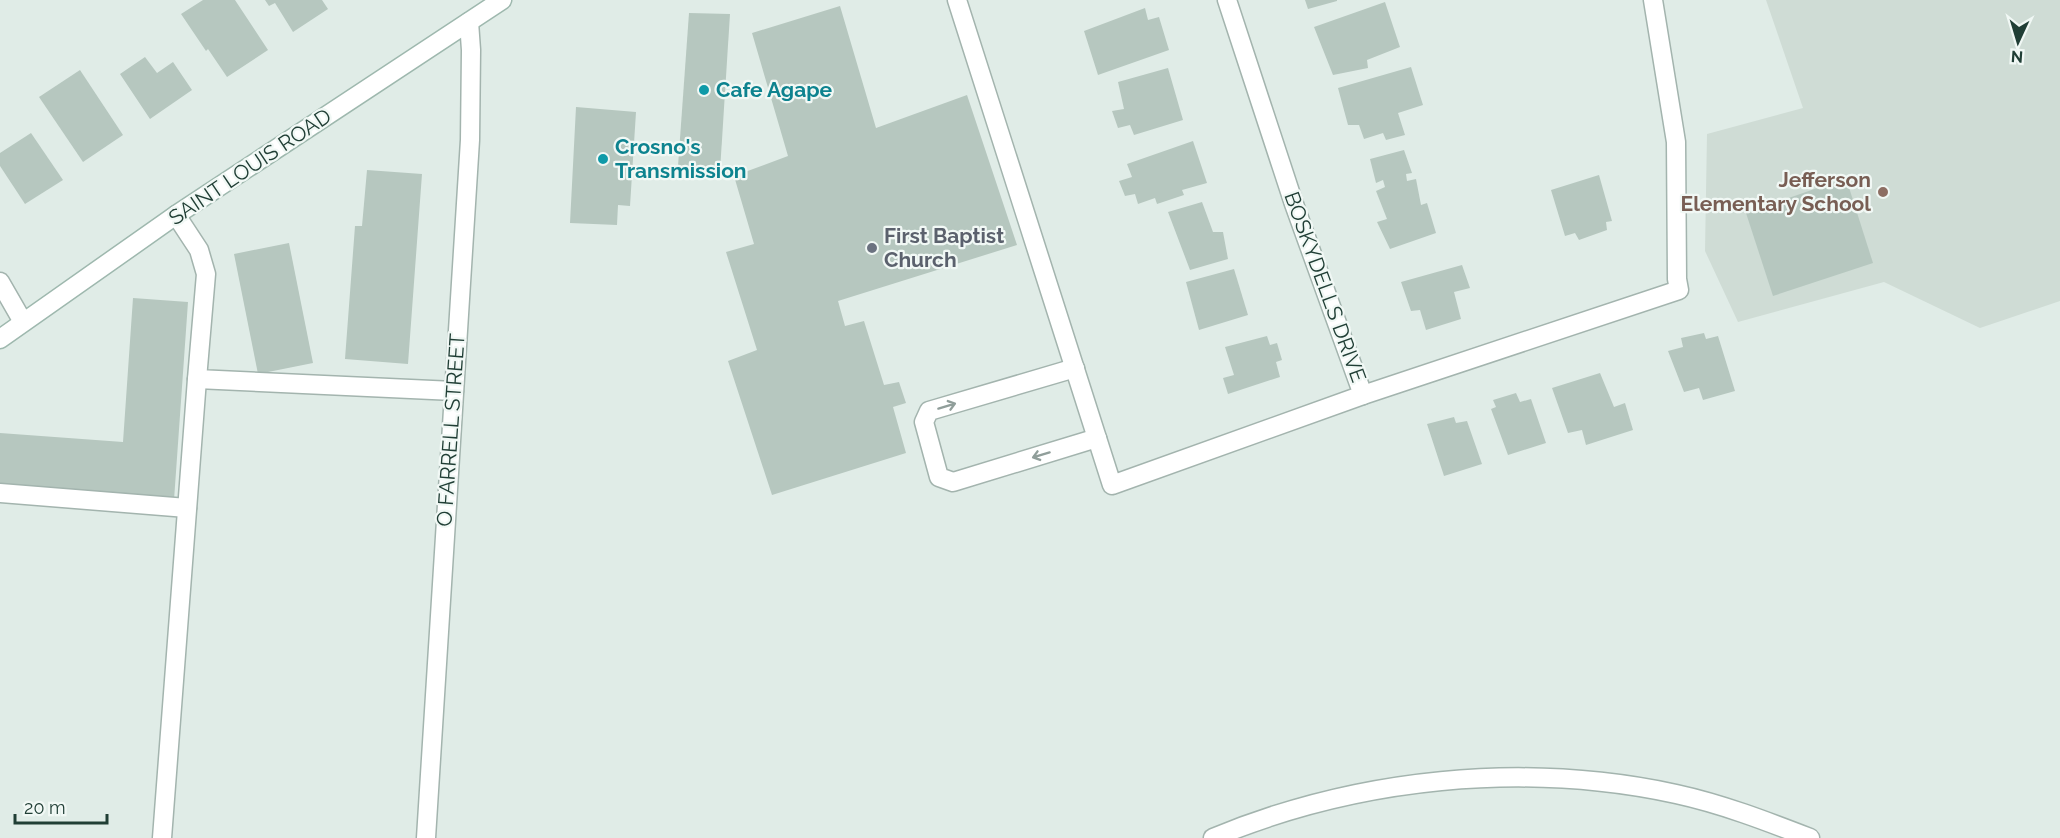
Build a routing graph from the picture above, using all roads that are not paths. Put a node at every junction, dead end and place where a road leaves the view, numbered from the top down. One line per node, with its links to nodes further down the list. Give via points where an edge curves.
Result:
1 (502, 0): 5 (street, SAINT LOUIS ROAD)
2 (957, 0): 10 (street)
3 (1227, 0): 13 (street, BOSKYDELLS DRIVE)
4 (1653, 0): 13 (street, BOSKYDELLS DRIVE, via 1676,142 1679,290)
5 (469, 22): 6 (street, SAINT LOUIS ROAD); 12 (street, O FARRELL STREET, via 470,140)
6 (177, 215): 8 (street, SAINT LOUIS ROAD); 11 (street, via 199,250 206,274)
7 (0, 282): 8 (street)
8 (22, 322): 9 (street, SAINT LOUIS ROAD)
9 (0, 339)
10 (1075, 368): 14 (street); 14 (street, one-way to 10, via 953,482 939,477 924,422 929,411)
11 (197, 379): 12 (street); 16 (street)
12 (454, 391): 18 (street, O FARRELL STREET)
13 (1363, 395): 14 (street, via 1112,485)
14 (1097, 438)
15 (0, 493): 16 (street)
16 (187, 508): 17 (street)
17 (162, 838)
18 (426, 838)
19 (1213, 838): 20 (street, via 1316,802 1395,787 1458,780 1537,778 1602,782 1677,794)
20 (1810, 838)

